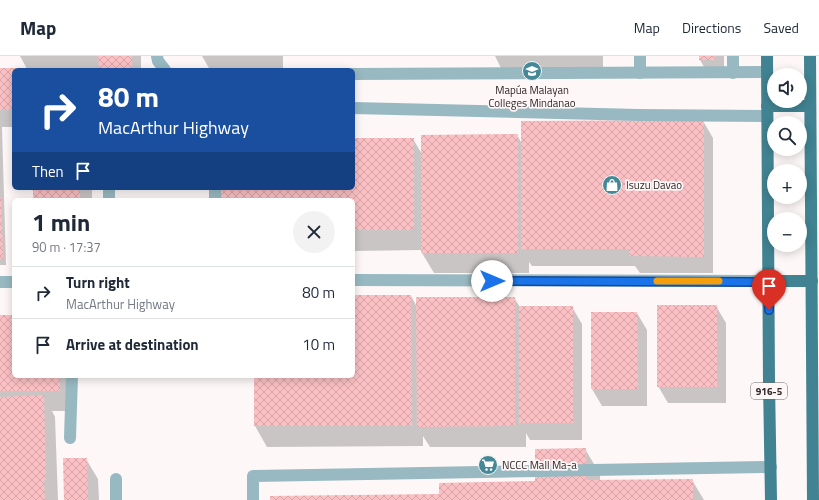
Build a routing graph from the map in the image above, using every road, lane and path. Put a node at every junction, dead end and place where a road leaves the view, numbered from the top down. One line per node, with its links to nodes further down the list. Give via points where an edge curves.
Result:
1 (157, 56): 6 (lane)
2 (640, 56): 9 (lane)
3 (733, 56): 10 (lane)
4 (767, 56): 7 (main road, 916-5)
5 (810, 56): 12 (main road)
6 (163, 68)
7 (767, 68)
8 (767, 72): 10 (lane)
9 (640, 73): 10 (lane); 11 (lane)
10 (733, 73)
11 (355, 74)
12 (815, 75): 13 (main road)
13 (810, 106): 16 (main road); 18 (main road)
14 (355, 108): 16 (lane, via 639,115)
15 (768, 108): 16 (main road, 916-5)
16 (768, 111): 21 (main road, 916-5)
17 (355, 280): 21 (lane)
18 (812, 281): 21 (main road); 29 (main road)
19 (0, 282): 20 (lane)
20 (12, 282)
21 (768, 282): 24 (main road, 916-5)
22 (72, 378): 23 (lane)
23 (70, 438)
24 (771, 467): 27 (lane, via 253,476); 28 (main road, 916-5)
25 (116, 479): 26 (lane)
26 (116, 500)
27 (253, 500)
28 (771, 500)
29 (813, 500)

